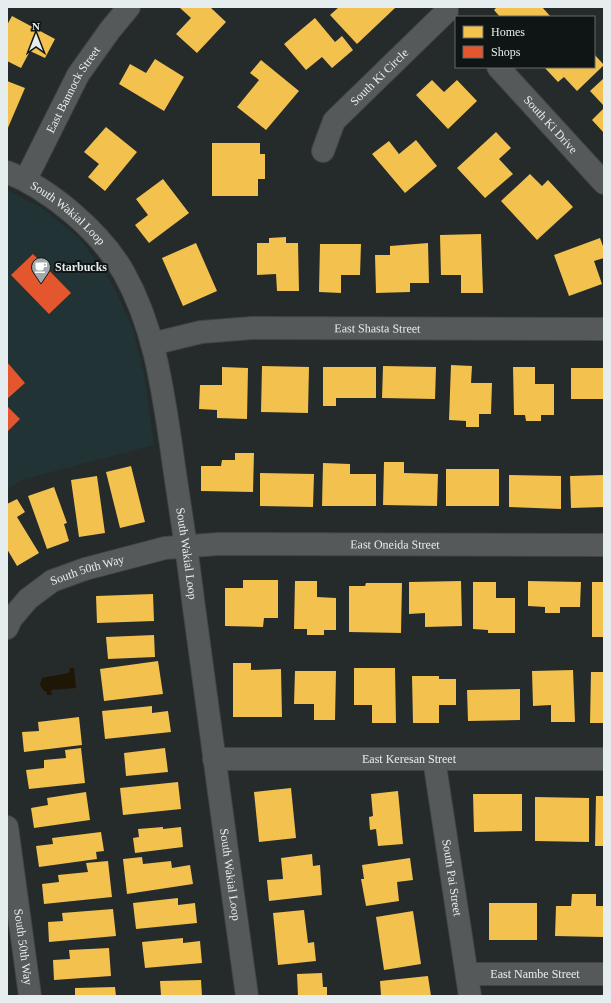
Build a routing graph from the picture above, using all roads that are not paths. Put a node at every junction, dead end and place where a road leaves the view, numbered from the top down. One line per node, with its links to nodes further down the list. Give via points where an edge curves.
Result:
1 (129, 7): 5 (street, East Bannock Street, via 78,75)
2 (449, 13): 4 (street, South Ki Circle, via 334,121)
3 (499, 68): 6 (street, South Ki Drive)
4 (323, 151)
5 (17, 176): 8 (street, South Wakial Loop, via 72,213 103,243 124,272 143,313)
6 (604, 183)
7 (604, 329): 8 (street, East Shasta Street, via 252,328 202,332)
8 (152, 344): 10 (street, South Wakial Loop, via 160,375)
9 (604, 545): 10 (street, East Oneida Street)
10 (186, 546): 11 (street, South 50th Way, via 166,548 85,569 52,581 28,599 11,619); 12 (street, South Wakial Loop)
11 (7, 628)
12 (214, 759): 13 (street, East Keresan Street); 19 (street, South Wakial Loop)
13 (434, 759): 14 (street, East Keresan Street); 16 (street, South Pai Street)
14 (604, 759)
15 (7, 827): 18 (street, South 50th Way)
16 (467, 974): 17 (street, East Nambe Street); 20 (street, South Pai Street)
17 (604, 974)
18 (30, 996)
19 (247, 996)
20 (470, 996)

